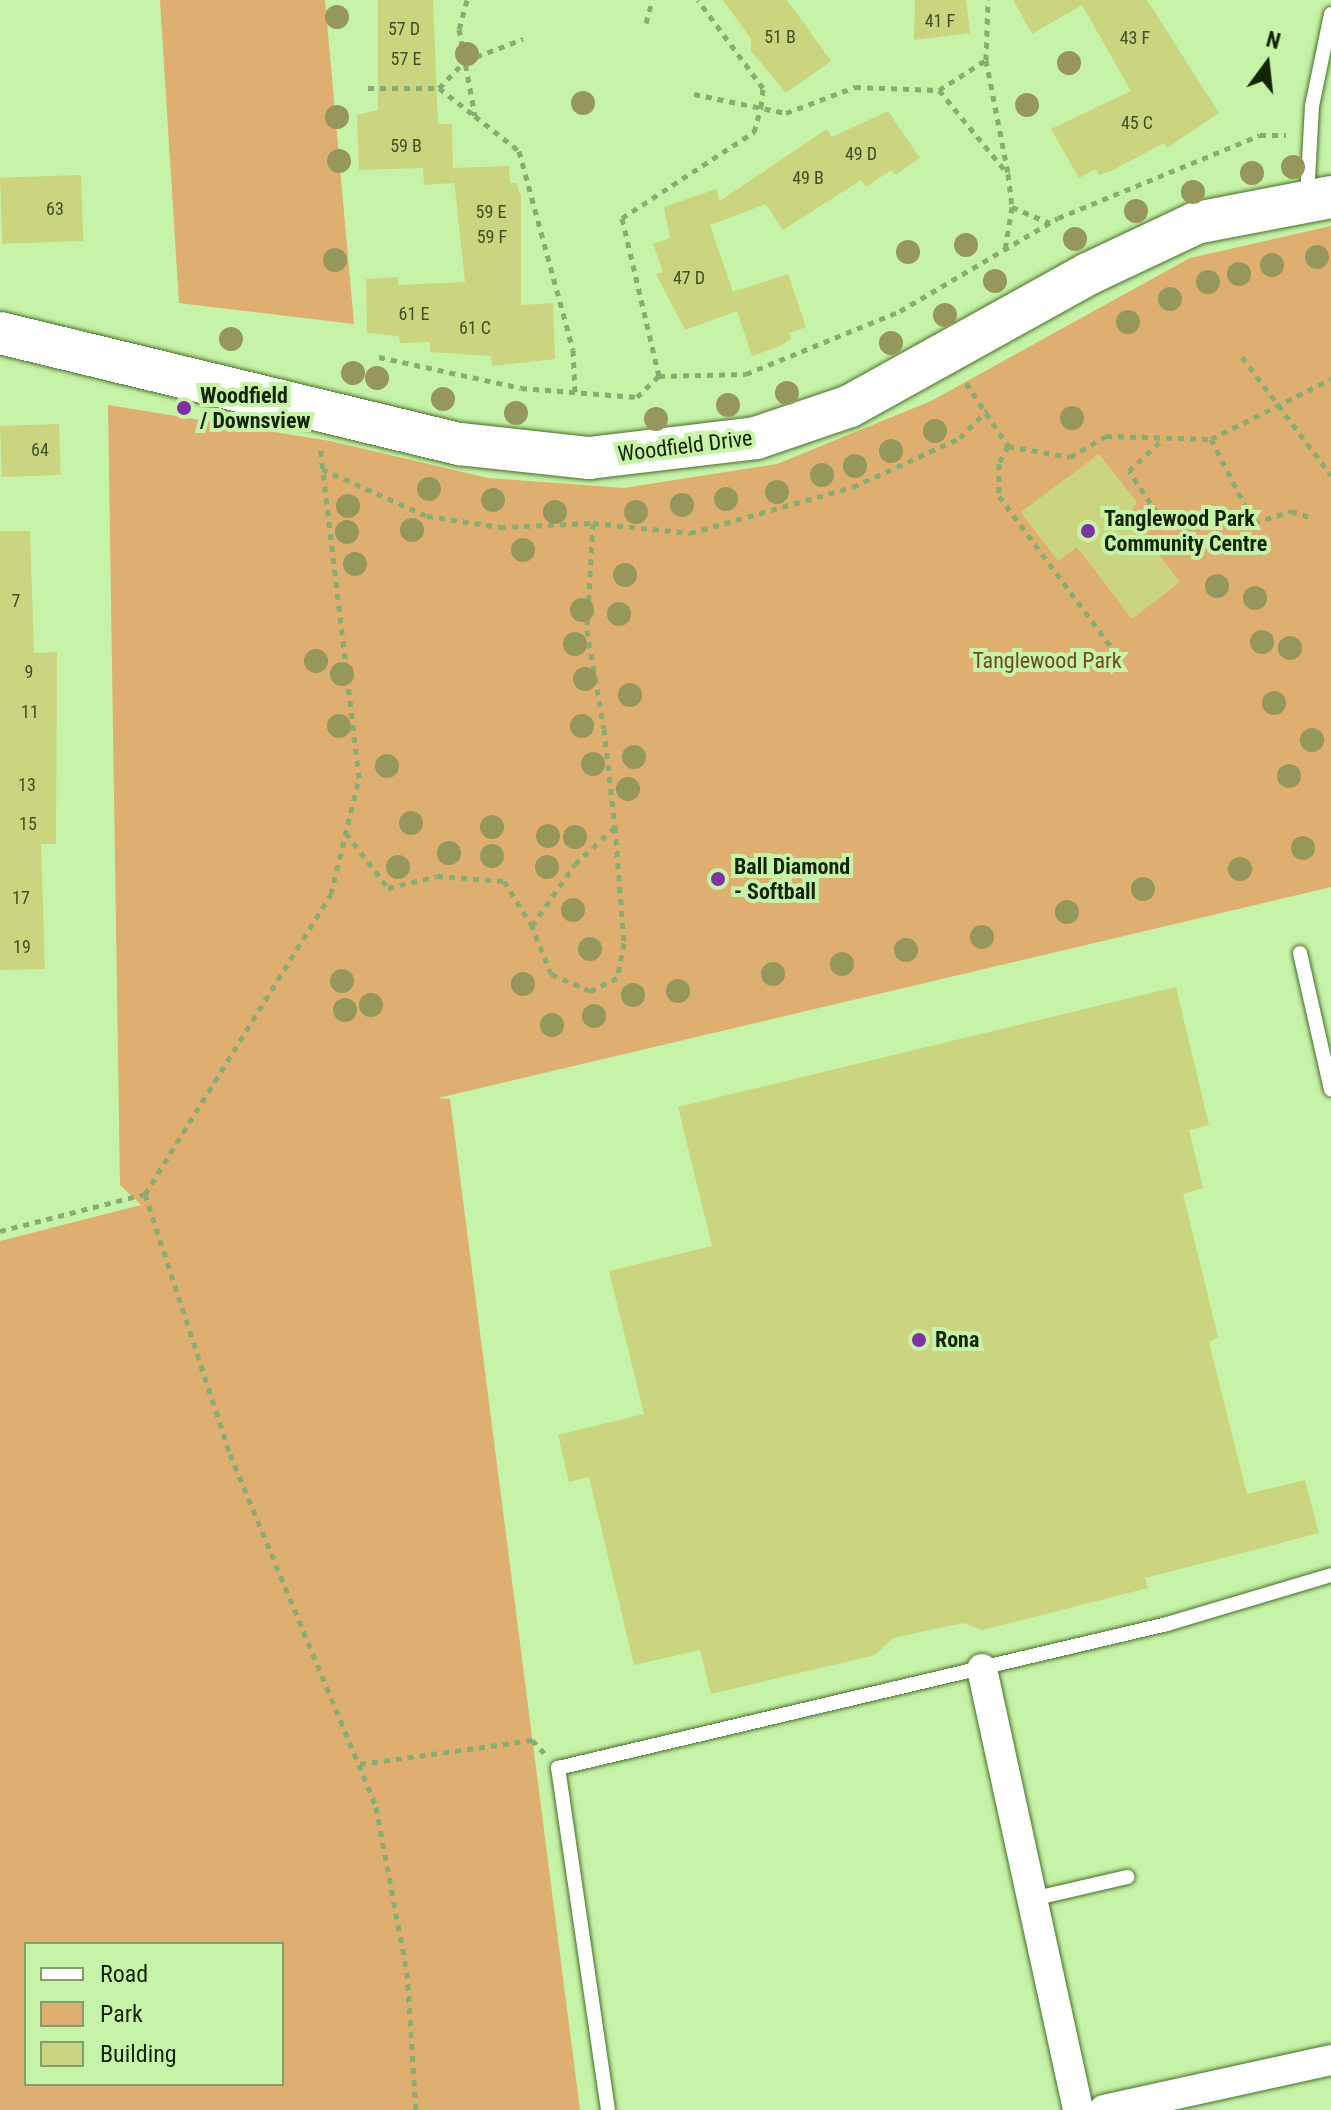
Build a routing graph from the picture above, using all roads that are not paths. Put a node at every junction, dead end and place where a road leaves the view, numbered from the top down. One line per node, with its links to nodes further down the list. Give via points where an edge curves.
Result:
1 (1331, 14): 2 (lane, via 1310,136)
2 (1319, 198): 3 (street, Woodfield Drive, via 1196,223 850,406 756,438 589,458 460,444)
3 (0, 333)
4 (1300, 953): 5 (lane)
5 (1331, 1090)
6 (1331, 1575): 7 (lane, via 1265,1598)
7 (982, 1669): 9 (street); 11 (lane, via 558,1768)
8 (1127, 1877): 9 (lane)
9 (1032, 1899): 12 (street)
10 (1331, 2060): 13 (street)
11 (608, 2110)
12 (1078, 2110)
13 (1104, 2110)

